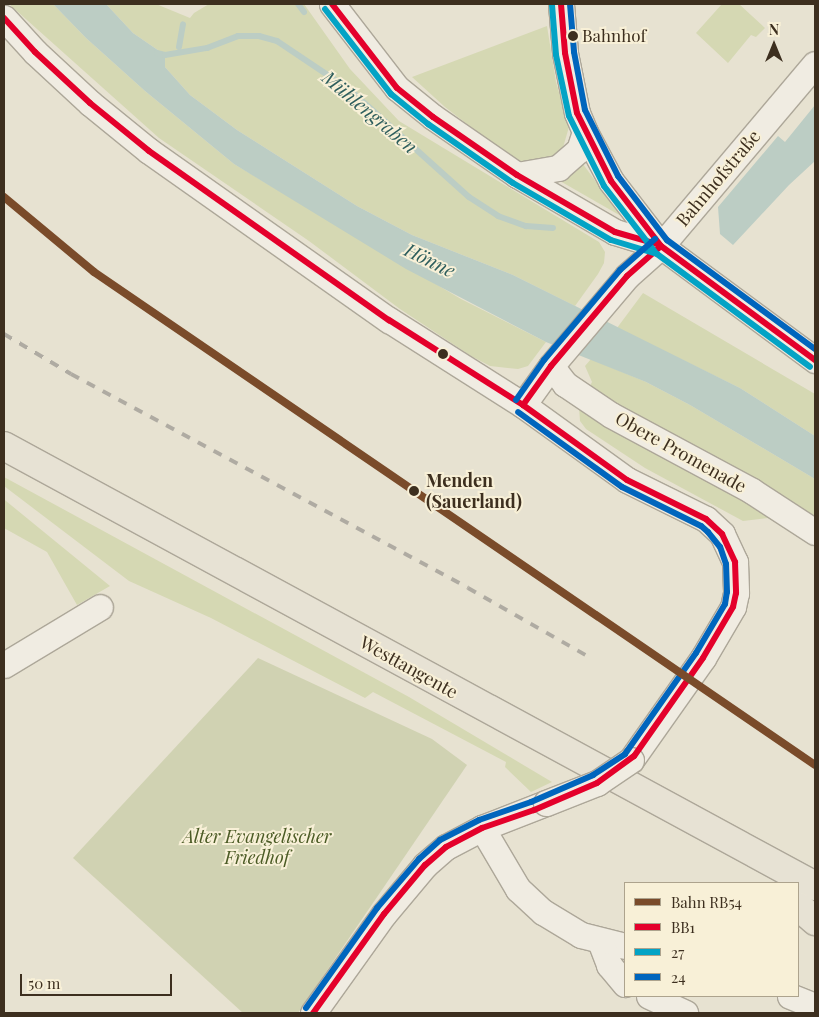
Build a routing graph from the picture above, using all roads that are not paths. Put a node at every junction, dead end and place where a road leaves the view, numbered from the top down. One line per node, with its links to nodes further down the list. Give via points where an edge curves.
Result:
1 (332, 4): 6 (street, via 396,88 432,118)
2 (561, 4): 5 (street, via 565,53 577,113)
3 (4, 18): 10 (street, via 35,52 149,151 389,320)
4 (815, 64): 7 (street, Bahnhofstraße)
5 (585, 132): 6 (street, via 579,150 558,168); 7 (street, via 611,180)
6 (517, 175): 7 (street, via 615,232)
7 (661, 246): 8 (street); 9 (street, Bahnhofstraße, via 627,276)
8 (815, 360)
9 (554, 363): 10 (street, Bahnhofstraße); 12 (street, Obere Promenade, via 566,384 611,415 752,491)
10 (523, 405): 15 (street, bridge, via 627,480 706,519 722,534 735,562 736,592 733,607 703,658 630,760 598,783)
11 (4, 446): 16 (main road, Westtangente)
12 (815, 532)
13 (100, 607): 14 (street)
14 (4, 665)
15 (482, 828): 21 (street, via 518,889 560,924); 27 (street, via 446,847 425,865 384,914)
16 (709, 829): 17 (main road); 18 (main road, Westtangente)
17 (770, 882)
18 (815, 886)
19 (799, 907): 20 (main road)
20 (815, 921)
21 (600, 941): 22 (street); 23 (street, via 609,965)
22 (624, 946)
23 (624, 983)
24 (651, 997): 28 (street)
25 (792, 997): 26 (street)
26 (815, 1006)
27 (324, 1008)
28 (685, 1013)

